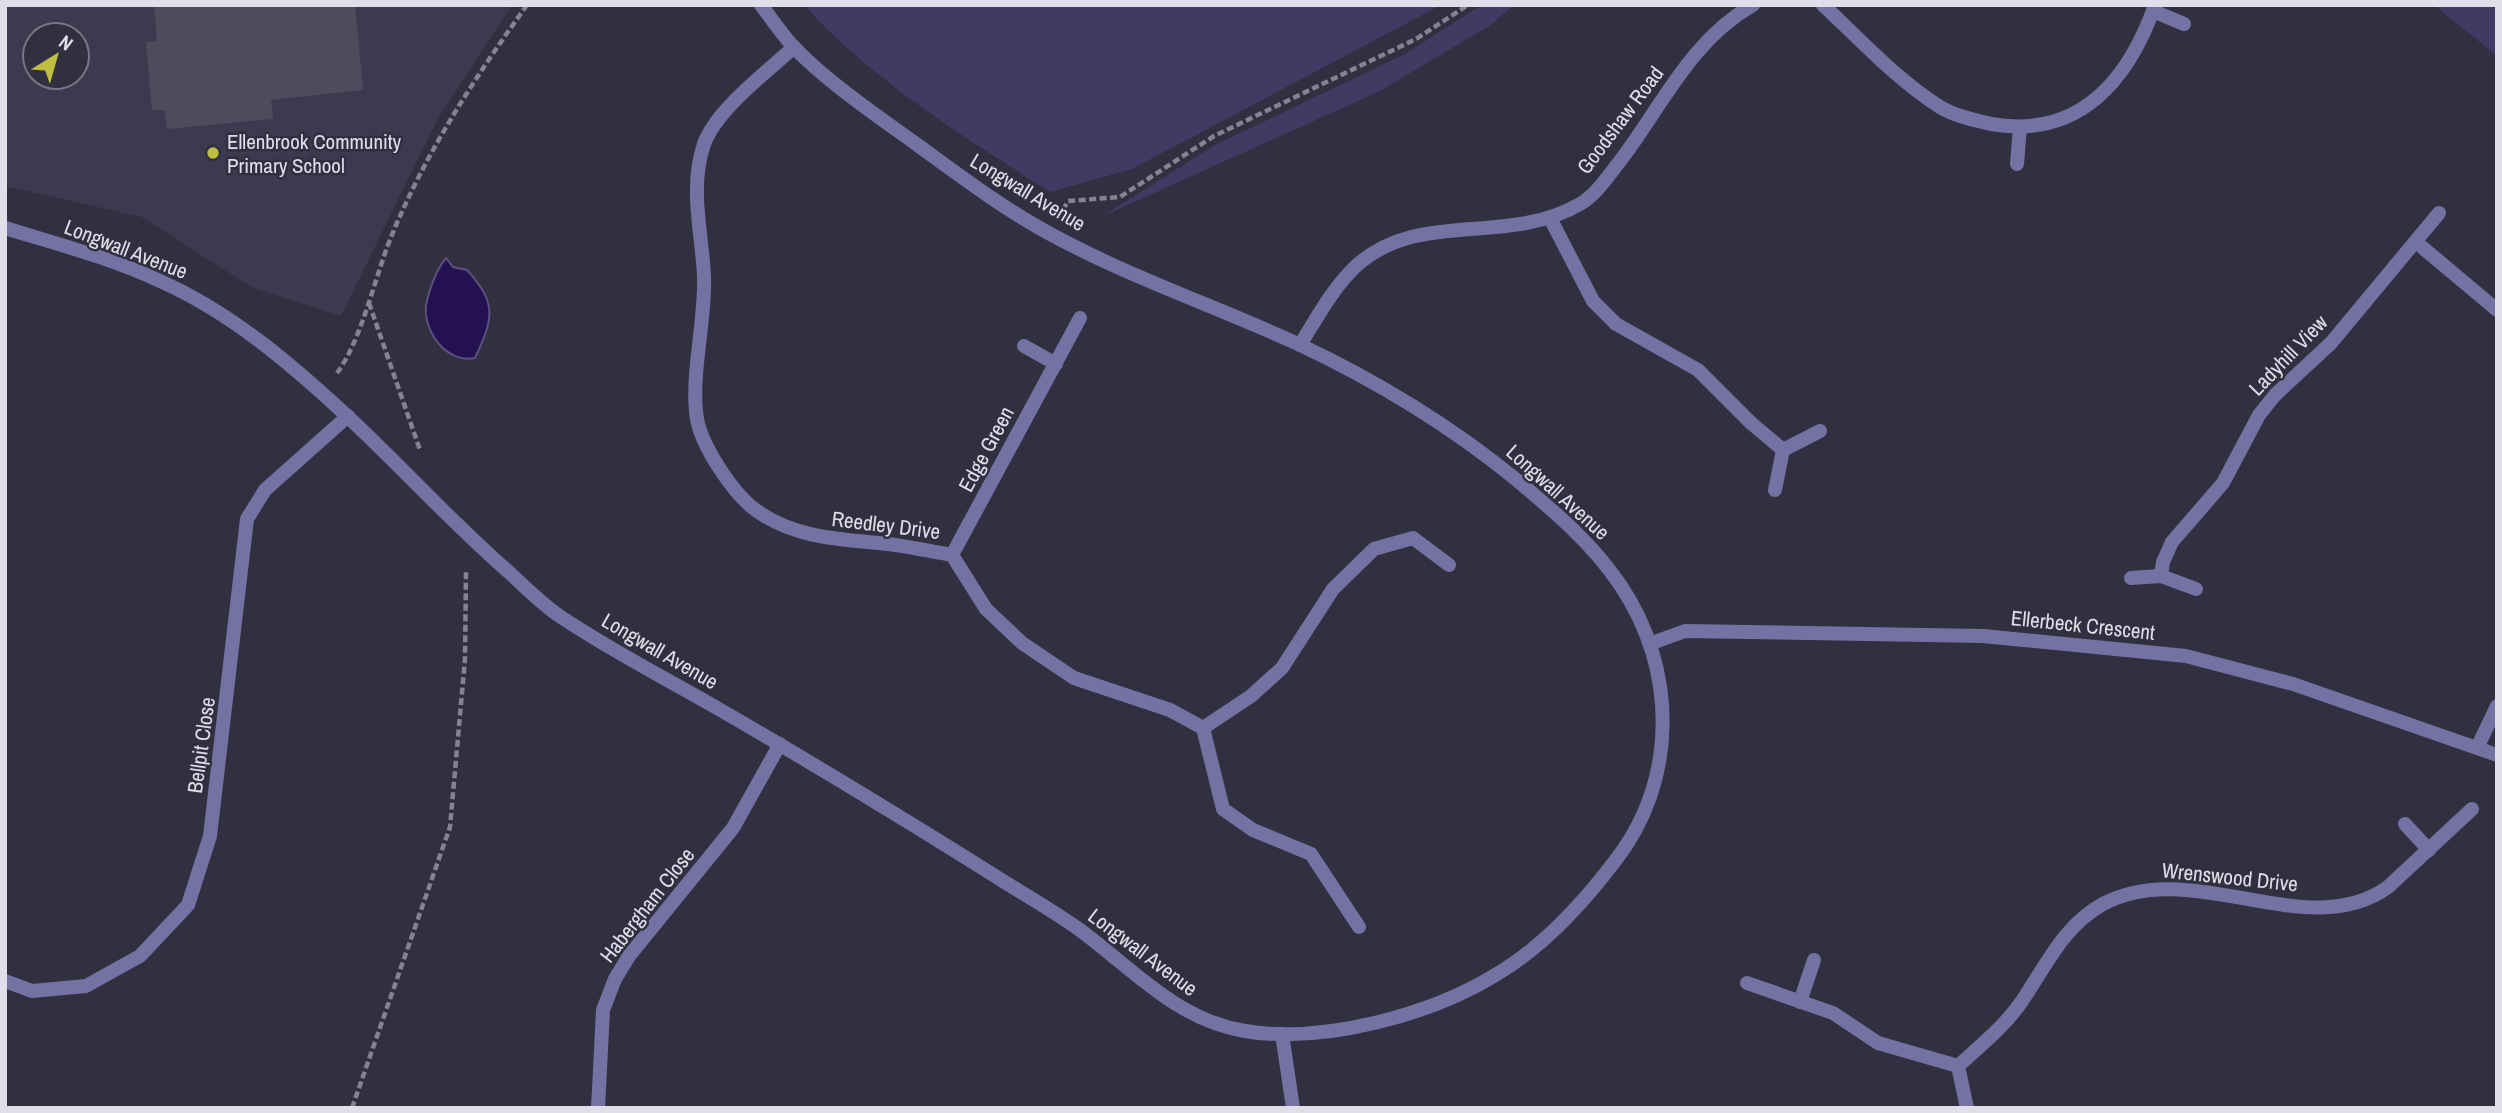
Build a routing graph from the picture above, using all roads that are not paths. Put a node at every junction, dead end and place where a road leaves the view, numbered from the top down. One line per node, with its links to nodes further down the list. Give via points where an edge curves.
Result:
1 (761, 5): 6 (street, Longwall Avenue)
2 (1753, 5): 10 (street, Goodshaw Road, via 1719,27 1699,47 1606,178 1583,202)
3 (1823, 5): 7 (street, via 1913,88 1943,109 1973,120)
4 (2154, 8): 5 (street); 7 (street, via 2131,60 2100,97 2074,114)
5 (2184, 24)
6 (794, 47): 15 (street, Longwall Avenue, via 965,180 1051,235); 22 (street, Reedley Drive, via 728,108 705,143 696,211 704,277 697,419 736,492 770,520 836,541)
7 (2020, 127): 8 (street)
8 (2017, 164)
9 (2439, 213): 12 (street, Ladyhill View)
10 (1550, 218): 15 (street, Goodshaw Road, via 1495,229 1406,237 1381,248 1333,292); 20 (street, via 1593,301 1616,324 1698,370)
11 (5, 228): 18 (street, Longwall Avenue, via 166,283 235,322)
12 (2416, 243): 13 (street); 24 (street, Ladyhill View, via 2331,343 2259,415 2223,483 2172,542)
13 (2497, 310)
14 (1080, 318): 17 (street, Edge Green)
15 (1300, 345): 27 (street, Longwall Avenue, via 1422,412 1550,508 1595,551 1626,593)
16 (1024, 346): 17 (street)
17 (1056, 363): 22 (street, Edge Green)
18 (348, 416): 30 (street, Longwall Avenue, via 467,535 557,615); 38 (street, Bellpit Close, via 265,489 247,519 210,836 188,905 140,956 86,986 32,991)
19 (1820, 430): 20 (street)
20 (1783, 450): 21 (street)
21 (1774, 490)
22 (952, 555): 29 (street, Reedley Drive, via 986,609 1021,643 1074,678 1170,710)
23 (1448, 565): 29 (street, via 1413,538 1374,549 1333,589 1282,668 1251,696)
24 (2161, 576): 25 (street); 26 (street)
25 (2131, 578)
26 (2196, 589)
27 (1652, 643): 31 (street, Ellerbeck Crescent, via 1685,631 1983,636 2186,656 2293,684); 41 (street, Longwall Avenue, via 1662,694 1661,750 1652,797 1633,837 1577,905 1499,974 1454,996 1379,1021)
28 (2497, 706): 31 (street)
29 (1203, 728): 36 (street, via 1223,809 1253,830 1311,854)
30 (780, 744): 41 (street, Longwall Avenue, via 1076,927 1174,1006 1208,1022); 43 (street, Habergham Close, via 733,828 615,979 603,1010)
31 (2478, 746): 32 (street, Ellerbeck Crescent)
32 (2497, 755)
33 (2472, 810): 35 (street, Wrenswood Drive)
34 (2404, 824): 35 (street)
35 (2429, 850): 42 (street, Wrenswood Drive, via 2376,896 2351,906 2291,904 2159,888 2125,894 2102,905 2069,931 2021,1003)
36 (1359, 927)
37 (1814, 960): 40 (street)
38 (5, 981)
39 (1747, 983): 40 (street)
40 (1800, 1002): 42 (street, via 1833,1013 1878,1043)
41 (1282, 1034): 44 (street)
42 (1958, 1066): 45 (street)
43 (598, 1108)
44 (1293, 1108)
45 (1966, 1108)

